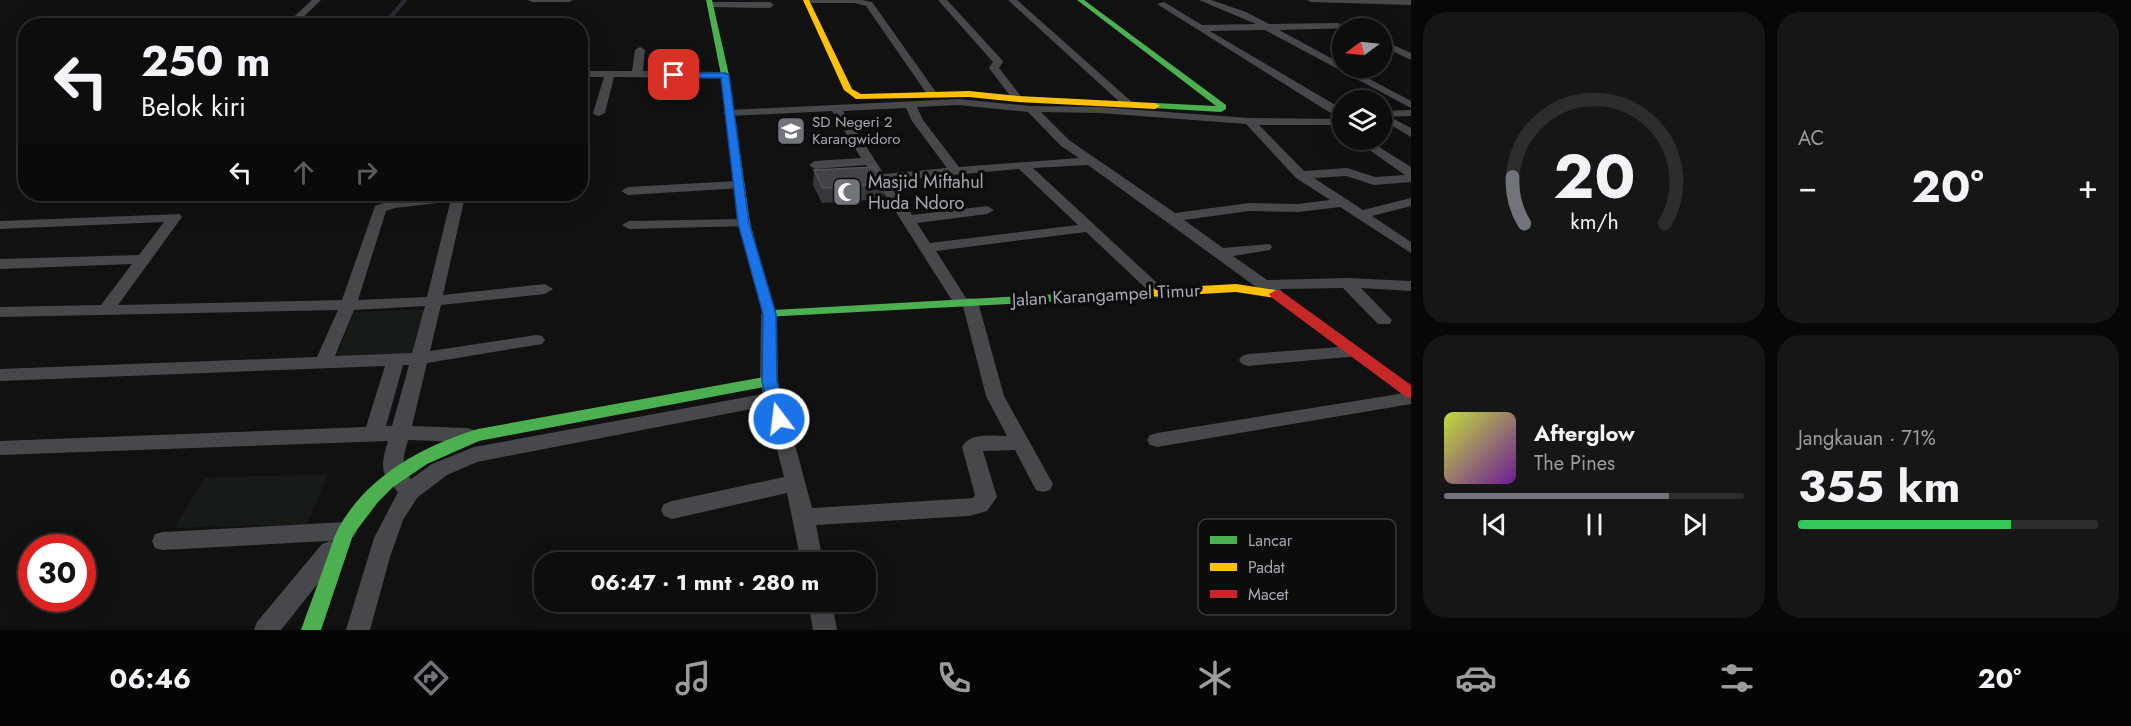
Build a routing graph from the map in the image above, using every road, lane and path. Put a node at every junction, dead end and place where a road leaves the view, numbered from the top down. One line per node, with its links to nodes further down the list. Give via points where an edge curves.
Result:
1 (316, 0): 16 (street)
2 (532, 0): 3 (street)
3 (569, 0)
4 (942, 0): 28 (street, via 998,62 994,68)
5 (1012, 0): 30 (street)
6 (1080, 0): 30 (street, via 1223,107 1216,110)
7 (1203, 0): 15 (street)
8 (1226, 0): 15 (street)
9 (1311, 0): 12 (street)
10 (806, 1): 27 (street, via 869,4); 27 (street, via 852,95 869,99)
11 (710, 2): 13 (street); 26 (street)
12 (1411, 2)
13 (770, 4)
14 (1161, 4): 19 (street)
15 (1243, 14): 17 (street)
16 (297, 18)
17 (1267, 26): 18 (street); 19 (street); 31 (street)
18 (1332, 26)
19 (1201, 28): 34 (street)
20 (1392, 48): 22 (street)
21 (640, 50): 25 (street)
22 (1411, 57)
23 (588, 74): 24 (street)
24 (610, 75): 25 (street); 35 (street)
25 (637, 75): 26 (street)
26 (725, 75): 36 (street)
27 (933, 95): 28 (street)
28 (1018, 99): 30 (street)
29 (910, 104): 32 (street); 33 (street, via 972,102); 50 (street, via 918,121)
30 (1129, 105)
31 (1411, 105)
32 (836, 109): 36 (street); 46 (street)
33 (1031, 109): 39 (street); 47 (street, via 1051,131)
34 (1332, 109)
35 (599, 113)
36 (729, 113): 54 (street)
37 (1411, 113): 38 (street)
38 (1392, 114)
39 (1249, 121): 40 (street); 51 (street)
40 (1332, 121)
41 (1392, 121): 42 (street)
42 (1411, 121)
43 (1392, 124): 44 (street)
44 (1411, 133)
45 (1375, 150): 52 (street)
46 (870, 161): 48 (street); 53 (street)
47 (1091, 161): 49 (street); 62 (street)
48 (815, 165)
49 (1022, 165): 50 (street); 67 (street)
50 (956, 171): 53 (street)
51 (1301, 175): 52 (street, via 1347,172 1374,181); 58 (street)
52 (1411, 176)
53 (881, 178): 63 (street)
54 (737, 185): 55 (street); 64 (street)
55 (628, 191)
56 (429, 201): 81 (street, via 392,204 380,209)
57 (457, 201): 79 (street)
58 (1343, 203): 61 (street); 62 (street, via 1298,208 1249,207)
59 (1409, 203): 61 (street)
60 (987, 210): 63 (street)
61 (1361, 215): 70 (street)
62 (1172, 218): 71 (street)
63 (909, 220): 69 (street)
64 (744, 223): 66 (street); 84 (street)
65 (0, 225): 72 (street, via 175,217)
66 (629, 225)
67 (1088, 228): 69 (street); 78 (street)
68 (1265, 247): 71 (street)
69 (926, 248): 80 (street)
70 (1411, 249)
71 (1219, 253): 77 (street)
72 (145, 259): 73 (street); 82 (street)
73 (0, 264)
74 (1347, 284): 75 (street); 77 (street); 85 (street)
75 (1411, 286)
76 (545, 289): 79 (street)
77 (1270, 290): 78 (street, Jalan Karangampel Timur, via 1236,288); 87 (street, Jalan Karangampel Timur)
78 (1161, 294): 80 (street, Jalan Karangampel Timur)
79 (436, 301): 81 (street); 88 (street)
80 (965, 302): 84 (street, Jalan Karangampel Timur); 100 (street, via 995,396)
81 (348, 304): 82 (street); 91 (street)
82 (106, 309): 83 (street)
83 (0, 312)
84 (769, 314): 93 (street)
85 (1384, 320)
86 (536, 340): 88 (street)
87 (1353, 351): 90 (street); 94 (street, Jalan Karangampel Timur)
88 (418, 359): 89 (street); 96 (street)
89 (395, 360): 91 (street); 97 (street)
90 (1248, 360)
91 (324, 362): 92 (street)
92 (0, 375)
93 (771, 389): 98 (street); 103 (street); 105 (street, via 474,455 439,470)
94 (1411, 393)
95 (1411, 398): 99 (street)
96 (400, 433): 97 (street); 98 (street); 102 (street, via 392,464)
97 (374, 434): 101 (street)
98 (477, 435): 102 (street, via 425,455)
99 (1157, 440)
100 (1021, 443): 104 (street); 107 (street, via 972,447 986,497 979,505)
101 (0, 448)
102 (395, 476): 105 (street); 108 (street)
103 (796, 483): 106 (street); 107 (street)
104 (1043, 484)
105 (410, 491): 114 (street, via 388,533)
106 (672, 510)
107 (803, 517): 110 (street)
108 (346, 531): 109 (street); 112 (street); 113 (street)
109 (163, 541)
110 (810, 552)
111 (822, 612): 115 (street)
112 (266, 630)
113 (311, 630)
114 (358, 630)
115 (825, 630)

